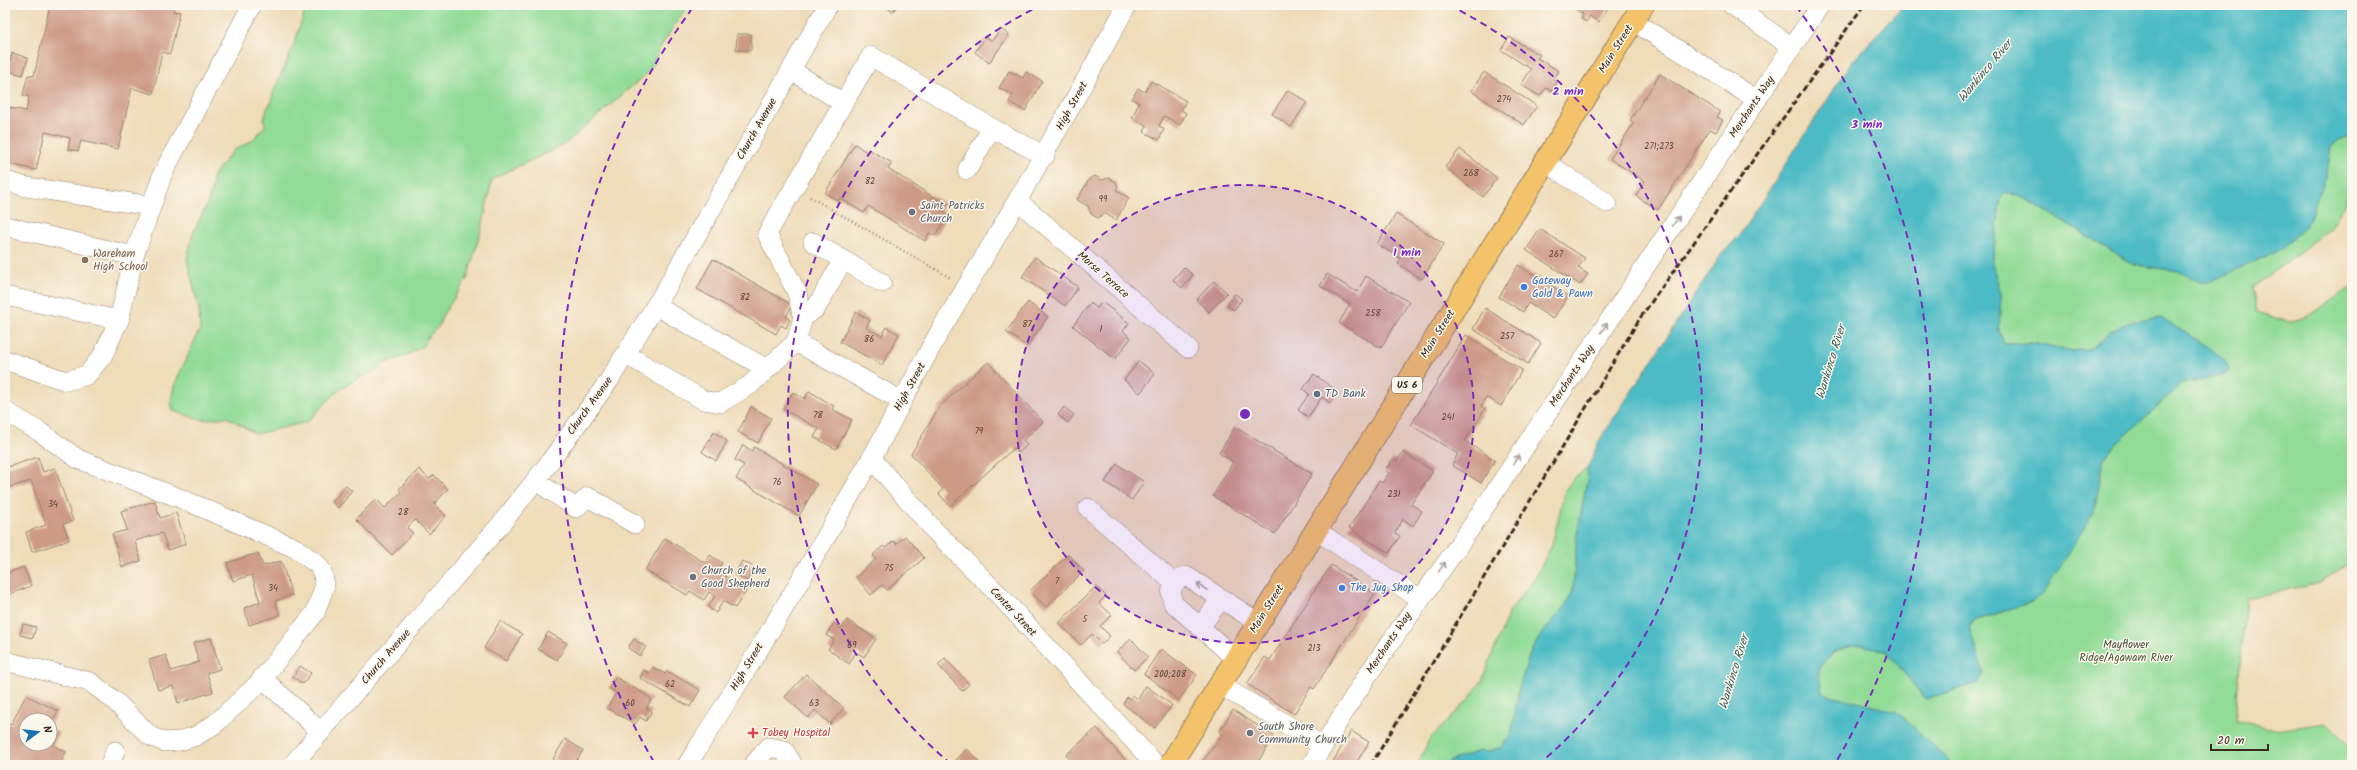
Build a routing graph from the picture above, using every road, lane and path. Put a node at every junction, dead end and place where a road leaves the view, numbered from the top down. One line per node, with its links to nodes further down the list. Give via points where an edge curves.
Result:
1 (252, 5): 19 (street, via 163,173)
2 (828, 5): 8 (street, Church Avenue)
3 (1127, 5): 12 (street, High Street)
4 (1732, 5): 7 (street)
5 (1820, 5): 7 (street, Merchants Way)
6 (1638, 13): 9 (street); 13 (main road, Main Street / US 6)
7 (1792, 47): 9 (street, Merchants Way)
8 (791, 70): 10 (street); 27 (street, Church Avenue)
9 (1757, 100): 44 (street, Merchants Way, one-way to 9, via 1472,526)
10 (843, 103): 11 (street, via 871,56); 16 (street)
11 (992, 128): 12 (street); 14 (street)
12 (1045, 156): 17 (street, High Street)
13 (1545, 162): 18 (street); 41 (main road, Main Street / US 6)
14 (967, 170)
15 (5, 181): 19 (street, via 27,187)
16 (793, 188): 25 (path); 28 (street, via 767,234 797,293)
17 (1018, 201): 25 (street, High Street); 31 (street, Morse Terrace)
18 (1607, 203)
19 (151, 206): 22 (street)
20 (5, 226): 22 (street)
21 (813, 242): 23 (street)
22 (134, 256): 29 (street)
23 (843, 260): 24 (street); 28 (street, via 816,308)
24 (882, 283)
25 (968, 287): 35 (street, High Street, via 947,319)
26 (5, 296): 29 (street)
27 (656, 306): 32 (street, Church Avenue); 34 (street)
28 (803, 318): 30 (street)
29 (119, 320): 33 (street, via 102,355 87,375 66,381)
30 (796, 342): 34 (street); 35 (street)
31 (1188, 348)
32 (627, 355): 34 (street, via 703,400 720,403 750,385); 38 (street, Church Avenue)
33 (5, 360)
34 (767, 369)
35 (902, 401): 37 (street, High Street)
36 (5, 410): 49 (street, via 78,459 189,501 278,539 317,564 322,571 325,585 319,606)
37 (871, 458): 54 (street, High Street); 57 (street, Center Street, via 935,531 1001,597)
38 (536, 480): 40 (street, via 576,508 588,497); 51 (street, Church Avenue)
39 (1088, 508): 42 (street)
40 (636, 524)
41 (1317, 530): 44 (street); 45 (main road, Main Street / US 6)
42 (1174, 583): 43 (street, one-way to 42, via 1186,576); 46 (street, via 1170,593 1173,603)
43 (1221, 599): 45 (street); 46 (street)
44 (1420, 599): 52 (street, Merchants Way)
45 (1259, 623): 47 (main road, Main Street / US 6)
46 (1200, 627): 47 (street)
47 (1236, 659): 50 (main road, Main Street / US 6)
48 (5, 661): 49 (street, via 90,682 115,701 150,736 164,742 180,741 204,732 226,715)
49 (262, 678): 51 (street)
50 (1220, 685): 52 (street); 58 (main road, Main Street / US 6)
51 (321, 732): 53 (street, Church Avenue)
52 (1323, 746): 59 (street, Merchants Way)
53 (292, 765)
54 (686, 765)
55 (753, 765): 56 (street, via 769,747 784,750)
56 (793, 765)
57 (1156, 765)
58 (1170, 765)
59 (1311, 765)

